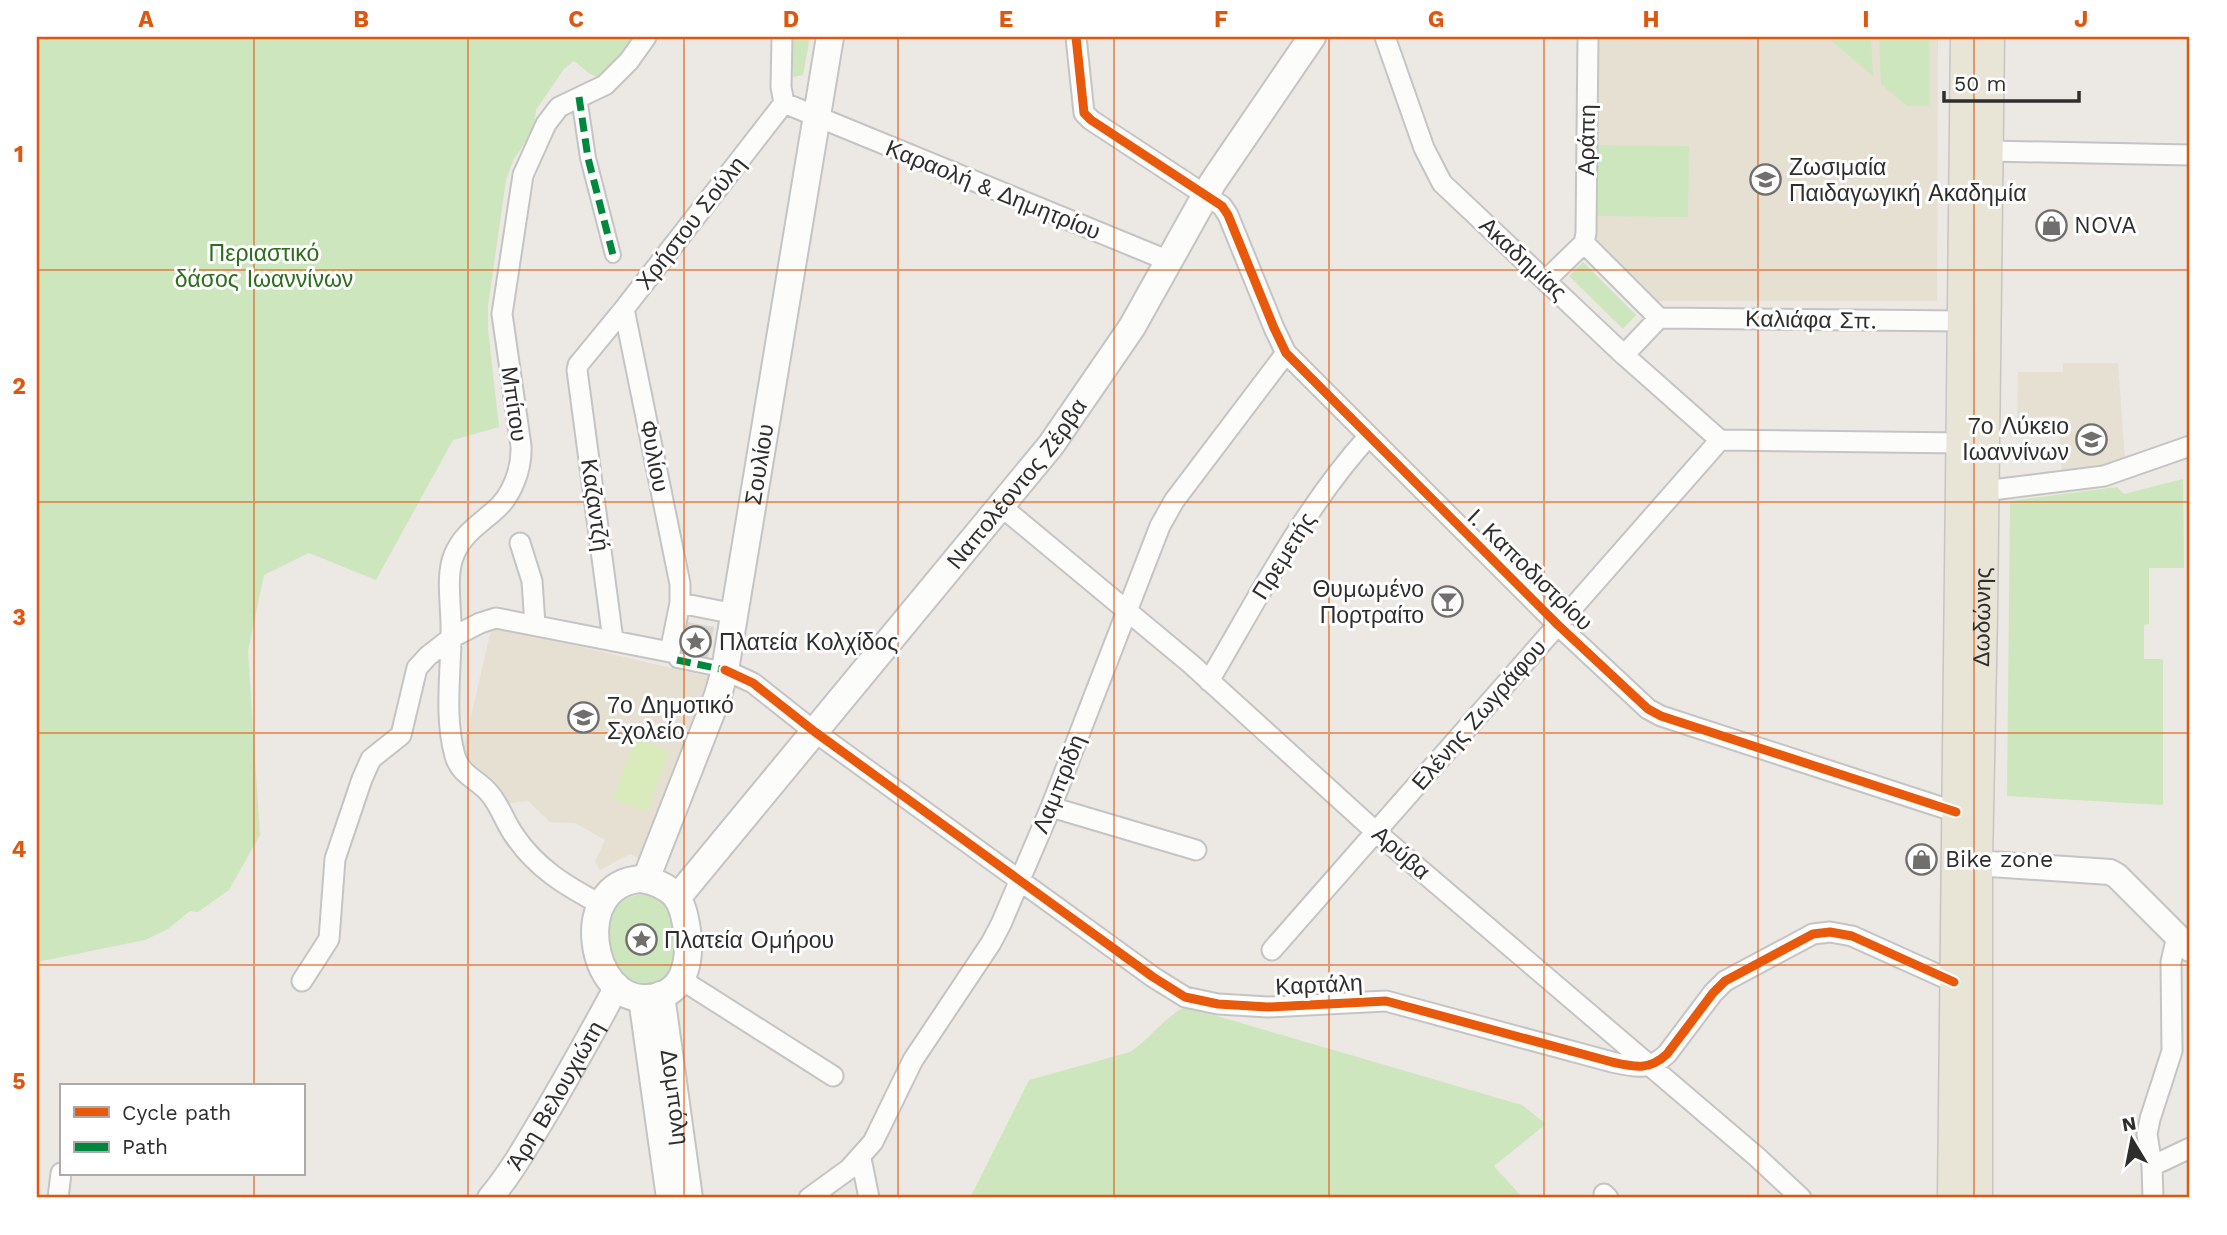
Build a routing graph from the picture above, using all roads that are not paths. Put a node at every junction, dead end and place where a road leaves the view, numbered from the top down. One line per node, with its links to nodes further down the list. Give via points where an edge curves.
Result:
1 (646, 37): 10 (street, Μπίτου, via 613,78)
2 (782, 37): 11 (street)
3 (830, 37): 12 (main road, Σουλίου)
4 (1076, 37): 15 (street, Ι. Καποδιστρίου, via 1084,113)
5 (1312, 37): 15 (main road, Ναπολέοντος Ζέρβα)
6 (1385, 37): 19 (street, Ακαδημίας, via 1437,177)
7 (1588, 37): 16 (street, Αράπη)
8 (1966, 37): 22 (main road, Δωδώνης)
9 (1989, 37): 13 (main road, Δωδώνης)
10 (579, 97): 17 (street, via 588,158); 38 (street, Μπίτου, via 552,115 521,187 502,314 521,459 506,499 464,537 452,559)
11 (784, 103): 12 (street); 20 (street, Χρήστου Σούλη)
12 (816, 118): 18 (street, Καραολή & Δημητρίου); 35 (main road, Σουλίου)
13 (1989, 150): 14 (street); 30 (main road, Δωδώνης)
14 (2190, 155)
15 (1205, 195): 18 (main road, Ναπολέοντος Ζέρβα); 23 (street, Ι. Καποδιστρίου, via 1228,215)
16 (1584, 243): 19 (street); 21 (street)
17 (613, 255)
18 (1169, 261): 31 (main road, Ναπολέοντος Ζέρβα, via 1132,327)
19 (1546, 280): 24 (street, Ακαδημίας)
20 (624, 309): 25 (street, Χρήστου Σούλη); 33 (street, Φυλίου, via 680,584)
21 (1659, 318): 22 (street, Καλιάφα Σπ.); 24 (street)
22 (1963, 321): 28 (main road, Δωδώνης)
23 (1286, 353): 26 (street, Ι. Καποδιστρίου); 34 (street, Λαμπρίδη, via 1168,511)
24 (1623, 355): 27 (street, Ακαδημίας)
25 (577, 370): 39 (street, Καζαντζή)
26 (1368, 437): 37 (street, Ι. Καποδιστρίου); 42 (street, Πρεμετής, via 1288,547)
27 (1720, 440): 28 (street); 37 (street, Ελένης Ζωγράφου)
28 (1962, 443): 45 (main road, Δωδώνης)
29 (2190, 446): 30 (street, via 2104,476)
30 (1984, 491): 48 (main road, Δωδώνης)
31 (1002, 507): 34 (street, Αρύβα); 43 (main road, Ναπολέοντος Ζέρβα)
32 (520, 543): 36 (street, via 531,574)
33 (680, 603): 35 (street); 39 (street, Φυλίου, via 670,652)
34 (1125, 612): 42 (street, Αρύβα); 44 (street, Λαμπρίδη)
35 (735, 614): 41 (main road, Σουλίου)
36 (535, 625): 38 (street, via 496,618); 39 (street)
37 (1558, 625): 45 (street, Ι. Καποδιστρίου, via 1640,703 1661,716); 46 (street, Ελένης Ζωγράφου)
38 (451, 638): 52 (street, Μπίτου, via 451,723 460,768 489,792 514,836 540,866); 55 (street, via 418,668 401,735 369,762 335,859 329,939)
39 (613, 640)
40 (677, 660): 41 (street)
41 (724, 670): 43 (street, Καρτάλη, via 747,679); 49 (main road, Σουλίου)
42 (1209, 681): 46 (street, Αρύβα)
43 (815, 732): 50 (street, Καρτάλη); 51 (main road, Ναπολέοντος Ζέρβα)
44 (1051, 807): 47 (street); 50 (street, Λαμπρίδη)
45 (1956, 812): 48 (main road, Δωδώνης)
46 (1376, 832): 54 (street, Ελένης Ζωγράφου); 59 (street, Αρύβα)
47 (1196, 850)
48 (1966, 863): 53 (street, via 2110,872); 56 (main road, Δωδώνης); 73 (main road, Δωδώνης)
49 (646, 879): 51 (main road); 52 (main road, via 620,884)
50 (1020, 881): 59 (street, Καρτάλη, via 1174,992 1194,1000 1259,1007 1386,1001 1601,1059); 62 (street, Λαμπρίδη, via 991,943 913,1060)
51 (677, 898): 58 (main road, via 684,912 688,961)
52 (600, 904): 57 (main road, via 598,950)
53 (2184, 942): 63 (street, via 2171,962 2172,1051 2147,1134)
54 (1272, 950)
55 (302, 981)
56 (1954, 982): 59 (street, via 1852,936 1813,934 1725,981 1671,1051); 72 (main road, Δωδώνης)
57 (617, 986): 58 (main road, via 630,995); 66 (street, Άρη Βελουχιώτη, via 527,1146)
58 (662, 991): 60 (street); 67 (main road, Δομπόλη); 68 (main road, Δομπόλη)
59 (1650, 1066): 71 (street, Αρύβα)
60 (833, 1076)
61 (2190, 1147): 63 (street)
62 (861, 1158): 69 (street, Λαμπρίδη); 70 (street)
63 (2152, 1166): 74 (street)
64 (61, 1176): 65 (street)
65 (58, 1198)
66 (490, 1198)
67 (670, 1198)
68 (689, 1198)
69 (809, 1198)
70 (869, 1198)
71 (1801, 1198)
72 (1953, 1198)
73 (1977, 1198)
74 (2153, 1198)

